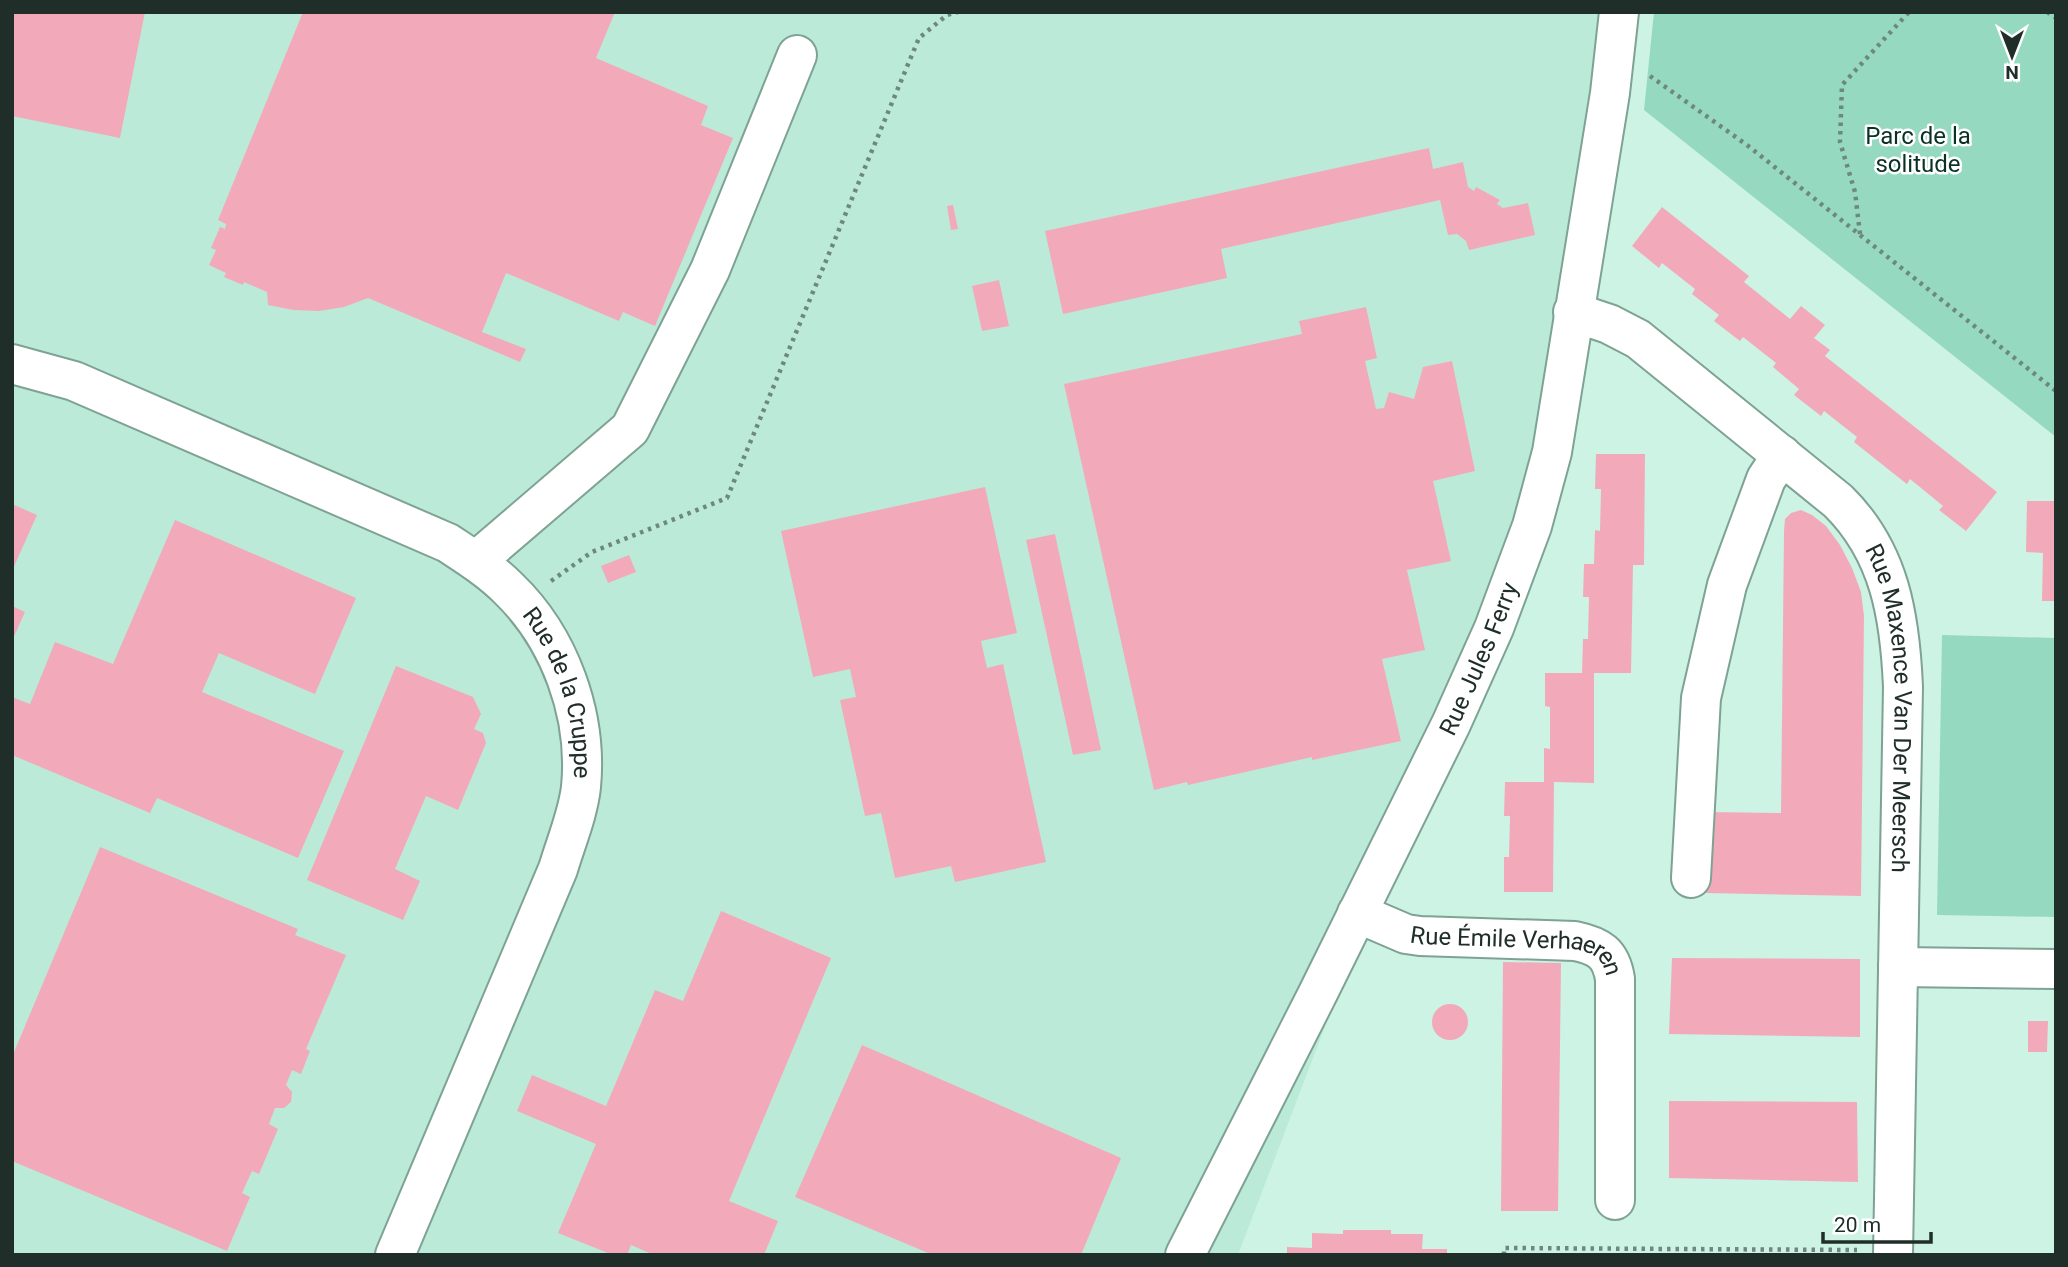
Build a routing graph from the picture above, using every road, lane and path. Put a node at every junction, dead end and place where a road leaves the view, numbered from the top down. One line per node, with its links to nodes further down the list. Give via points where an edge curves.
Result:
1 (958, 12): 16 (path, via 947,15 919,38 727,498 592,552)
2 (1619, 12): 7 (street, Rue Jules Ferry)
3 (1909, 12): 8 (path, via 1842,85 1840,142 1855,192)
4 (2047, 12): 5 (path)
5 (2056, 18)
6 (797, 55): 15 (street, via 710,270 630,429)
7 (1614, 61): 8 (path, via 1647,74 1747,145); 9 (street, Rue Jules Ferry)
8 (1861, 236): 13 (path)
9 (1573, 312): 14 (street, Rue Maxence Van Der Meersch, via 1638,339); 18 (street, Rue Jules Ferry, via 1552,452 1522,555 1451,724)
10 (12, 344): 12 (street, Rue de la Cruppe)
11 (12, 363): 12 (street, Rue de la Cruppe)
12 (74, 381): 15 (street, Rue de la Cruppe, via 448,543)
13 (2056, 391)
14 (1782, 455): 17 (street, via 1766,479 1727,585 1701,698); 19 (street, Rue Maxence Van Der Meersch, via 1851,513 1874,547 1888,583 1903,687)
15 (476, 561): 16 (street, Rue de la Cruppe)
16 (522, 602): 23 (street, Rue de la Cruppe, via 550,644 571,690 582,743 580,789 558,869)
17 (1691, 878)
18 (1357, 913): 21 (street, Rue Émile Verhaeren, via 1406,934 1575,941 1607,956 1615,979); 24 (street, Rue Jules Ferry)
19 (1898, 967): 20 (street); 22 (street, Rue Maxence Van Der Meersch)
20 (2056, 969)
21 (1615, 1200)
22 (1893, 1252): 25 (path, via 1504,1248)
23 (395, 1255)
24 (1185, 1255)
25 (1504, 1255)

